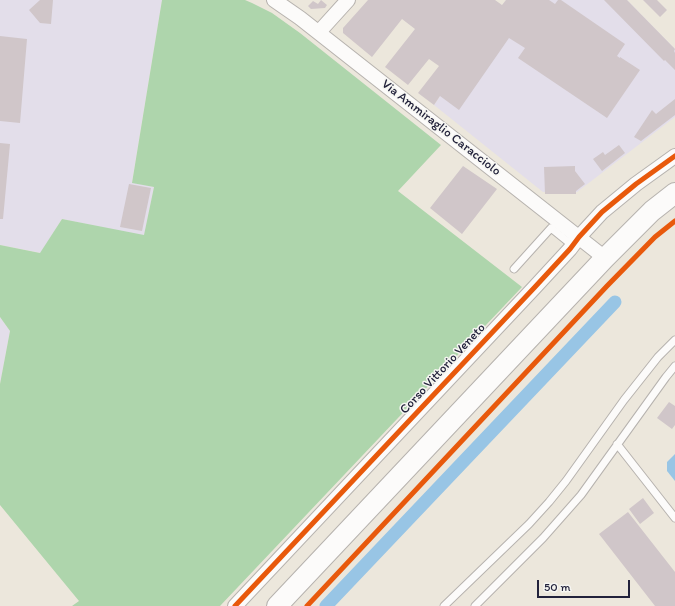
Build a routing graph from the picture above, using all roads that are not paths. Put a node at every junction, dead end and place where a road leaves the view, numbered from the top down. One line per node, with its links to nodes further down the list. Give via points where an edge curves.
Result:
1 (274, 0): 3 (street, Via Ammiraglio Caracciolo)
2 (348, 0): 3 (street)
3 (319, 32): 6 (street, Via Ammiraglio Caracciolo)
4 (675, 156): 6 (street, Corso Vittorio Veneto, via 602,212)
5 (675, 193): 7 (main road)
6 (576, 241): 7 (street, Via Ammiraglio Caracciolo); 8 (lane, via 552,228); 13 (street, Corso Vittorio Veneto)
7 (605, 258): 14 (main road)
8 (514, 269)
9 (675, 340): 15 (lane, via 624,400 549,502)
10 (675, 366): 11 (lane)
11 (617, 444): 12 (lane); 16 (lane, via 581,495 543,538)
12 (675, 518)
13 (235, 606)
14 (277, 606)
15 (444, 606)
16 (475, 606)

